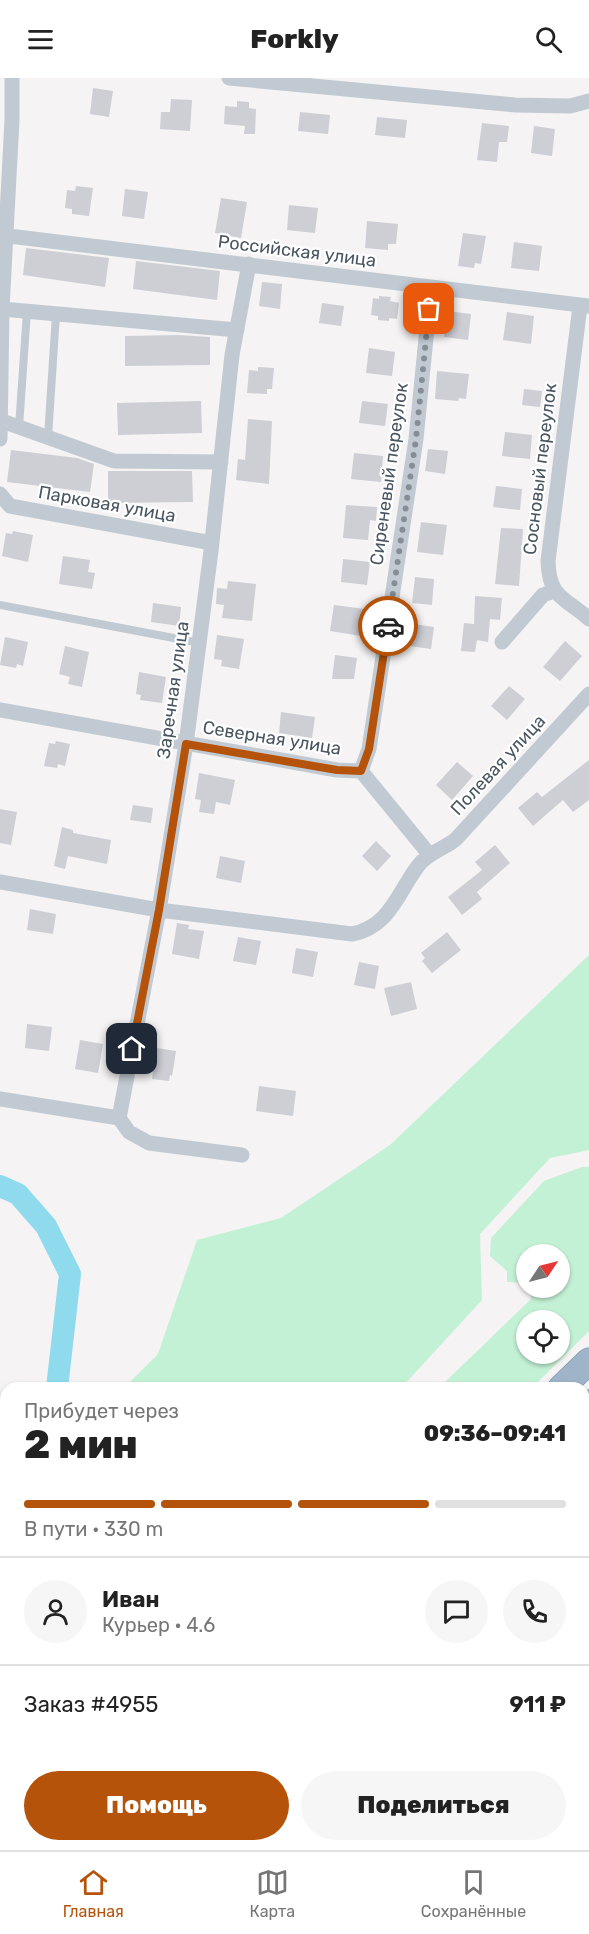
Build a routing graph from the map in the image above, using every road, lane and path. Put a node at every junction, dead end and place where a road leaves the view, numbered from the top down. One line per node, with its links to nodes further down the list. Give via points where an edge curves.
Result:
1 (12, 78): 4 (street)
2 (230, 78): 3 (street, via 515,105 570,106)
3 (589, 101)
4 (3, 235): 5 (street, Российская улица); 8 (street)
5 (249, 264): 6 (street, Российская улица); 11 (street, Заречная улица)
6 (431, 288): 7 (street, Российская улица); 27 (street, Сиреневый переулок, via 414,451 369,749)
7 (584, 306): 19 (street, Сосновый переулок, via 548,561)
8 (2, 309): 9 (street); 12 (street)
9 (27, 311): 10 (street); 13 (lane)
10 (56, 314): 11 (street); 14 (lane)
11 (237, 330): 16 (street, Заречная улица)
12 (2, 421): 13 (street); 15 (street)
13 (19, 427): 14 (street)
14 (48, 437): 16 (street, via 114,461)
15 (0, 439)
16 (221, 462): 18 (street, Заречная улица)
17 (0, 494): 18 (street, Парковая улица, via 10,506)
18 (212, 543): 23 (street, Заречная улица)
19 (554, 591): 21 (street); 22 (street, via 543,595)
20 (0, 605): 23 (lane)
21 (589, 619)
22 (502, 642)
23 (200, 643): 26 (street, Заречная улица)
24 (589, 694): 28 (street, Полевая улица, via 456,839 446,848)
25 (0, 710): 26 (street, Северная улица)
26 (186, 744): 27 (street, Северная улица); 30 (street, Заречная улица)
27 (361, 771): 28 (street)
28 (429, 854): 30 (street, via 388,912 366,932 352,934)
29 (0, 882): 30 (street)
30 (159, 910): 32 (street, Заречная улица)
31 (0, 1099): 32 (street)
32 (119, 1118): 33 (street, via 129,1132 148,1143)
33 (242, 1155)
34 (589, 1361): 35 (highway)
35 (567, 1382)

